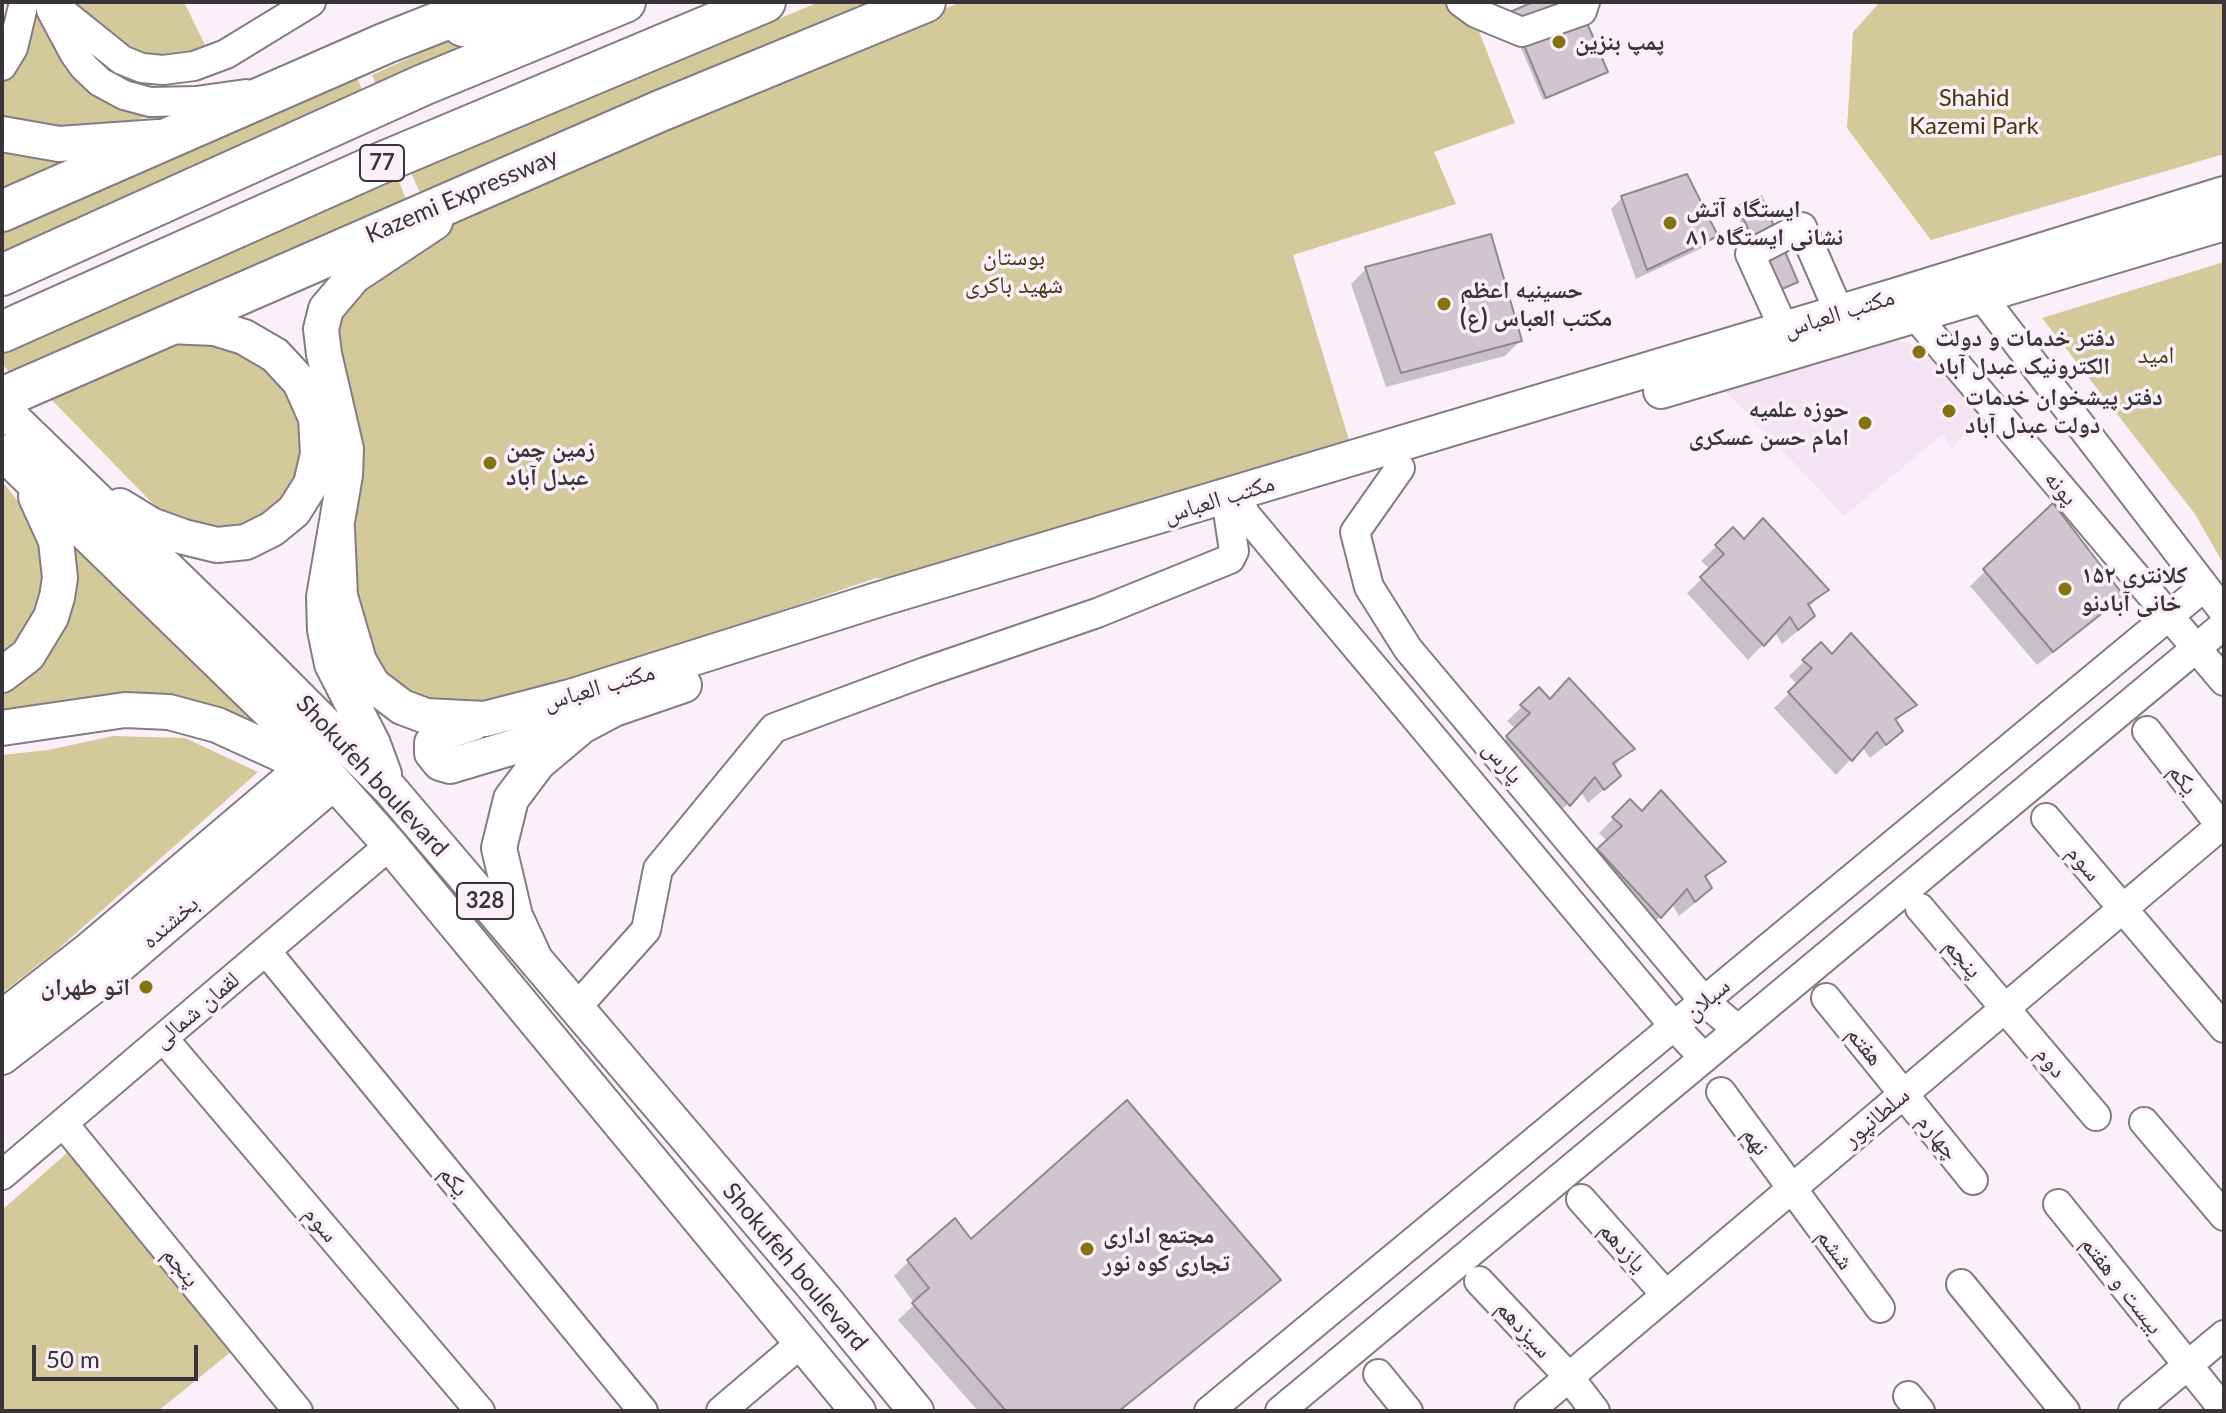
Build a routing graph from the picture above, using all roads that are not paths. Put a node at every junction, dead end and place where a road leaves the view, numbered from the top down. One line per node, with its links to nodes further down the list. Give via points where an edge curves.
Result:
1 (24, 2): 12 (street, via 13,48)
2 (48, 2): 3 (street, via 122,60 163,70 226,54); 13 (street, via 84,67 124,95 150,102 196,101)
3 (311, 2)
4 (490, 2): 11 (highway)
5 (555, 2): 11 (highway, via 480,27)
6 (625, 2): 20 (highway, 77, via 423,85)
7 (765, 2): 26 (highway, 77, via 381,163)
8 (925, 2): 16 (highway, Kazemi Expressway)
9 (1461, 2): 10 (street, via 1522,32 1582,11)
10 (1585, 2)
11 (436, 23): 13 (highway)
12 (2, 66)
13 (278, 90): 15 (highway)
14 (2, 134): 15 (main road, via 59,144)
15 (171, 136): 18 (highway)
16 (494, 182): 24 (highway, Kazemi Expressway); 32 (main road, via 354,276 326,309 321,329 324,354 346,449)
17 (2224, 194): 21 (main road, مکتب العباس)
18 (2, 211)
19 (2224, 223): 21 (main road, مکتب العباس)
20 (2, 275)
21 (1973, 285): 22 (main road, مکتب العباس); 33 (street)
22 (1906, 306): 23 (main road, مکتب العباس); 27 (main road, مکتب العباس); 35 (street, پونه)
23 (1839, 312): 25 (main road, مکتب العباس); 25 (street, via 1802,227 1750,254)
24 (164, 326): 28 (highway, Kazemi Expressway); 28 (main road, via 215,328 244,337 275,355 300,382 316,418 318,454 311,484 294,511 272,529 246,542 217,545 151,525)
25 (1784, 329): 27 (main road, مکتب العباس)
26 (2, 332)
27 (1748, 353): 29 (main road, مکتب العباس); 31 (main road, مکتب العباس)
28 (11, 423): 30 (main road, Shokufeh boulevard); 47 (main road, Shokufeh boulevard / 328, via 251,649)
29 (1400, 468): 31 (main road, مکتب العباس); 38 (street, پارس, via 1355,532 1369,587)
30 (28, 478): 40 (main road, via 56,541 60,578 51,617 40,636 28,655); 46 (main road, Shokufeh boulevard, via 236,678)
31 (1237, 508): 39 (street, پارس); 42 (main road, مکتب العباس, via 880,599); 43 (main road, مکتب العباس, via 745,664 614,709); 58 (street, via 1230,559 1097,613 774,728 658,869 646,930)
32 (337, 529): 42 (main road, مکتب العباس, via 340,596 359,661 373,685 402,707 426,716); 47 (main road, via 324,597 325,630 332,664)
33 (2204, 587): 34 (street); 35 (street, سبلان)
34 (2224, 612)
35 (2169, 615): 37 (street, پونه); 56 (street, سبلان)
36 (2224, 625): 37 (street, سبلان)
37 (2197, 648): 41 (street, پونه); 62 (street, سبلان)
38 (1408, 649): 39 (street); 56 (street, پارس)
39 (1377, 671): 60 (street, پارس)
40 (2, 675)
41 (2224, 681)
42 (485, 719): 43 (main road, via 442,733 432,743 432,753 450,766)
43 (582, 726): 54 (main road, مکتب العباس, via 538,763 511,799 499,848 515,916)
44 (2, 728): 46 (main road, via 125,710 169,712 217,725)
45 (2147, 731): 49 (street, یکم)
46 (324, 771): 50 (main road, Shokufeh boulevard); 59 (main road, بخشنده); 64 (main road, بخشنده, via 114,970)
47 (390, 789): 54 (main road, Shokufeh boulevard / 328)
48 (2046, 818): 52 (street, سوم)
49 (2223, 826): 52 (street, سلطانپور)
50 (390, 845): 53 (street, لقمان شمالی); 82 (main road, Shokufeh boulevard / 328)
51 (1920, 908): 57 (street, پنجم)
52 (2122, 909): 57 (street, سلطانپور); 61 (street, سوم)
53 (266, 951): 63 (street, لقمان شمالی); 89 (street, یکم)
54 (535, 959): 58 (main road, Shokufeh boulevard / 328)
55 (1826, 998): 67 (street, هفتم)
56 (1704, 1001): 60 (street, سبلان); 62 (street, پارس)
57 (2006, 1007): 67 (street, سلطانپور); 68 (street, دوم)
58 (576, 1008): 92 (main road, Shokufeh boulevard / 328)
59 (2, 1018)
60 (1674, 1026): 65 (street, پارس); 93 (street, سبلان)
61 (2224, 1028)
62 (1738, 1030): 65 (street, سبلان)
63 (163, 1038): 70 (street, لقمان شمالی); 88 (street, سوم)
64 (2, 1057)
65 (1704, 1058): 94 (street, سبلان)
66 (1721, 1092): 73 (street, نهم)
67 (1903, 1094): 72 (street, چهارم); 73 (street, سلطانپور)
68 (2096, 1116)
69 (2144, 1122): 76 (street)
70 (63, 1123): 71 (street, لقمان شمالی); 87 (street, پنجم)
71 (2, 1175)
72 (1973, 1180)
73 (1790, 1189): 79 (street, سلطانپور); 80 (street, ششم)
74 (1581, 1199): 79 (street, یازدهم)
75 (2058, 1204): 83 (street, بیست و هفتم)
76 (2224, 1216)
77 (1479, 1281): 85 (street, سیزدهم)
78 (1961, 1284): 98 (street)
79 (1666, 1295): 85 (street, سلطانپور)
80 (1880, 1308)
81 (2224, 1335): 83 (street)
82 (801, 1343): 90 (street); 91 (main road, Shokufeh boulevard / 328)
83 (2187, 1366): 86 (street, بیست و هفتم); 99 (street)
84 (1378, 1374): 95 (street)
85 (1569, 1377): 96 (street, سلطانپور); 97 (street, سیزدهم)
86 (2224, 1410)
87 (298, 1411)
88 (480, 1411)
89 (643, 1411)
90 (721, 1411)
91 (858, 1411)
92 (916, 1411)
93 (1209, 1411)
94 (1280, 1411)
95 (1408, 1411)
96 (1529, 1411)
97 (1595, 1411)
98 (2065, 1411)
99 (2133, 1411)

